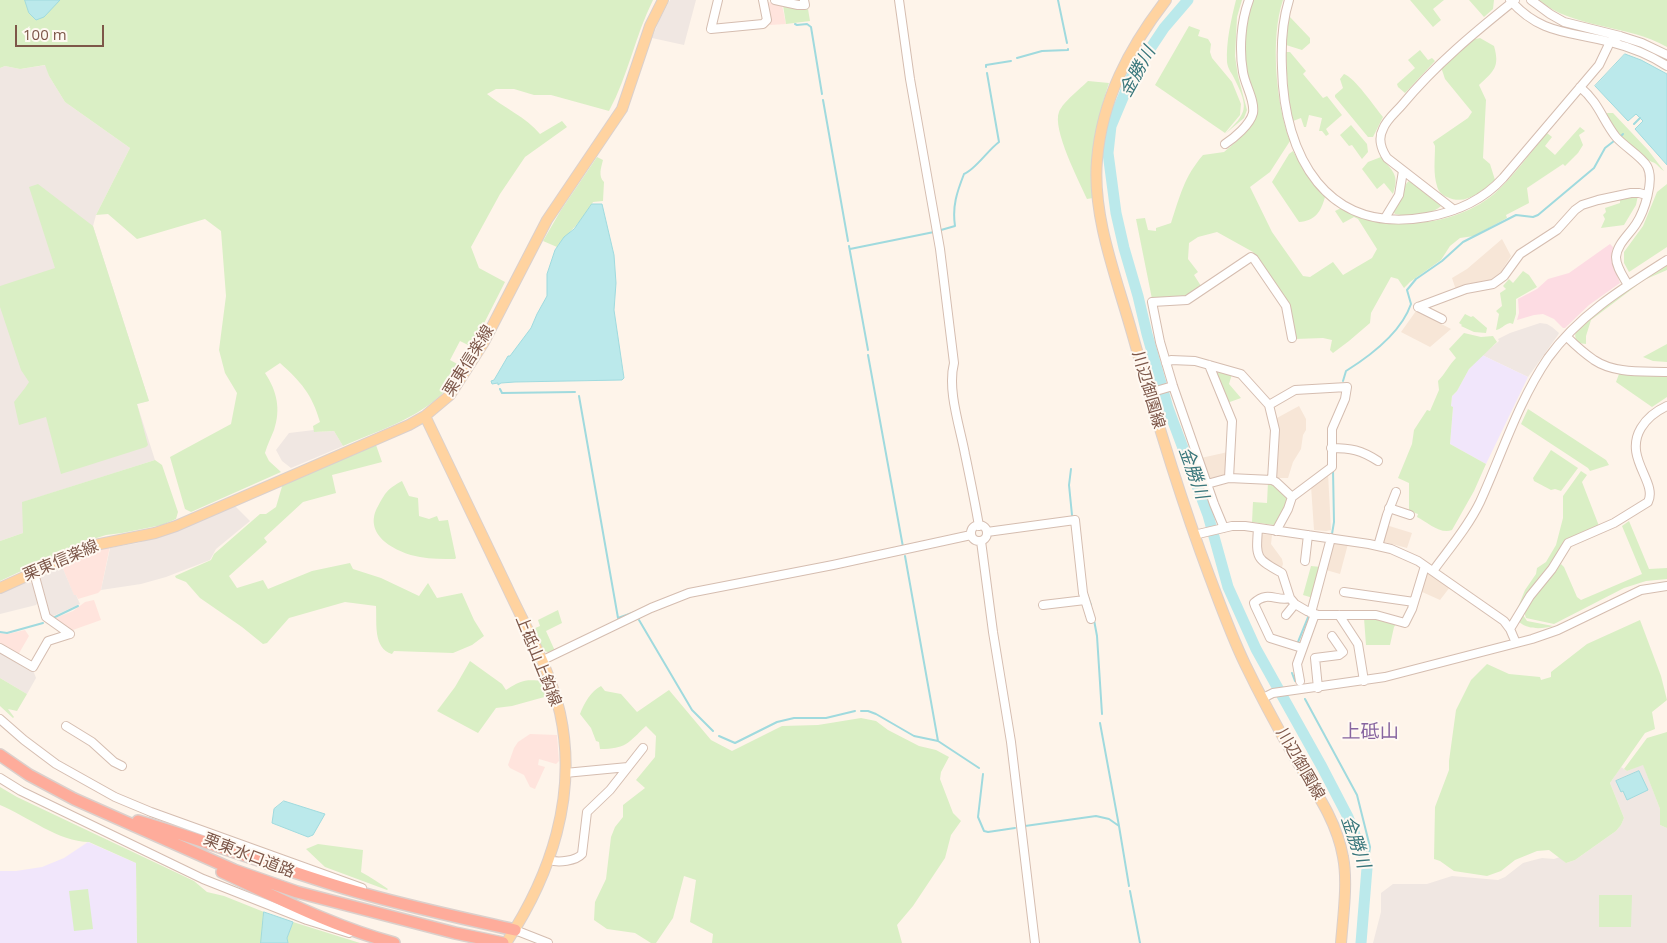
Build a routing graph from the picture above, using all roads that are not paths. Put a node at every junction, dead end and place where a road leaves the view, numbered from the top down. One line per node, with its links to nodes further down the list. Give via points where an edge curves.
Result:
1 (663, 0): 37 (main road, 栗東信楽線, via 650,26 622,108 547,220 454,396)
2 (718, 0): 3 (street, via 711,29 762,24 766,20)
3 (763, 0)
4 (775, 0): 5 (street, via 798,6 805,5)
5 (804, 0)
6 (899, 0): 47 (street, via 940,249 954,364 951,375)
7 (1166, 0): 34 (main road, 川辺御園線, via 1120,71 1107,106 1097,163 1100,215)
8 (1249, 0): 20 (street, via 1243,22 1242,60 1253,112 1248,123)
9 (1289, 0): 24 (street, via 1282,30 1282,87 1296,147 1328,195 1355,211)
10 (1532, 0): 12 (street)
11 (1512, 1): 14 (street, via 1529,18); 21 (street, via 1441,63 1384,126 1380,139 1382,149 1387,158)
12 (1550, 14): 13 (street); 14 (street)
13 (1572, 24): 15 (street); 16 (street, via 1603,35)
14 (1545, 27): 16 (street)
15 (1620, 36): 16 (street); 17 (street)
16 (1609, 42): 18 (street); 19 (street, via 1603,59)
17 (1667, 54)
18 (1667, 66)
19 (1580, 87): 22 (street, via 1596,103 1617,138 1647,166 1650,175); 23 (street, via 1496,187)
20 (1225, 144)
21 (1403, 171): 23 (street); 24 (street, via 1398,195)
22 (1647, 195): 26 (street, via 1641,216 1618,248 1616,256 1619,270); 27 (street, via 1632,193 1582,205 1557,230 1520,254 1497,282 1418,306)
23 (1454, 210): 24 (street, via 1412,220)
24 (1385, 218)
25 (1667, 260): 26 (street)
26 (1628, 285): 28 (street, via 1595,308)
27 (1442, 319)
28 (1567, 337): 32 (street, via 1594,360 1611,368); 60 (street, via 1549,357 1529,390 1472,516)
29 (1292, 338): 30 (street, via 1286,306 1251,257 1187,300 1152,302)
30 (1166, 363): 31 (street, via 1171,360); 33 (street)
31 (1209, 365): 35 (street, via 1241,374); 40 (street, via 1232,421)
32 (1667, 372)
33 (1172, 387): 34 (street); 42 (street)
34 (1150, 392): 53 (main road, 川辺御園線, via 1170,466)
35 (1269, 405): 38 (street, via 1295,390 1347,387 1332,429); 41 (street, via 1275,430)
36 (1667, 406): 73 (street, via 1647,420 1635,443 1637,458 1650,491 1648,502 1614,523 1568,543)
37 (425, 416): 61 (main road, 栗東信楽線, via 176,526 155,534 95,545); 78 (main road, 上砥山上鈎線)
38 (1331, 448): 39 (street, via 1363,452); 44 (street, via 1332,467)
39 (1378, 461)
40 (1230, 478): 41 (street); 42 (street)
41 (1272, 480): 44 (street)
42 (1207, 484): 48 (street)
43 (1396, 492): 45 (street)
44 (1292, 497): 50 (street)
45 (1389, 508): 46 (street); 57 (street)
46 (1410, 514)
47 (979, 526): 51 (street); 52 (street)
48 (1223, 528): 49 (street); 53 (street)
49 (1258, 528): 50 (street); 66 (street, via 1257,551 1261,561 1282,573)
50 (1276, 531): 54 (street)
51 (987, 532): 56 (street); 65 (street, via 1075,520)
52 (971, 534): 56 (street); 78 (street, via 880,556 683,595)
53 (1198, 534): 82 (main road, 川辺御園線, via 1234,639)
54 (1308, 535): 55 (street); 58 (street)
55 (1331, 538): 57 (street); 69 (street)
56 (981, 541): 99 (street)
57 (1378, 546): 59 (street)
58 (1305, 561)
59 (1424, 566): 60 (street); 67 (street)
60 (1433, 571): 73 (street, via 1504,621)
61 (34, 572): 63 (main road, 栗東信楽線); 76 (street, via 46,617 70,634 48,642 33,667)
62 (1667, 586): 75 (street, via 1641,590 1558,630)
63 (0, 588)
64 (1344, 592): 67 (street)
65 (1086, 600): 68 (street); 72 (street)
66 (1293, 601): 69 (street); 70 (street); 77 (street, via 1268,596 1254,603 1270,638)
67 (1414, 602): 71 (street, via 1405,622 1376,615)
68 (1043, 605)
69 (1313, 613): 71 (street); 77 (street)
70 (1286, 615)
71 (1339, 615): 80 (street, via 1358,644)
72 (1091, 619)
73 (1510, 629): 75 (street)
74 (1332, 636): 81 (street, via 1343,652 1315,658)
75 (1516, 643): 80 (street)
76 (0, 648)
77 (1302, 648): 79 (street, via 1297,664)
78 (541, 660): 89 (main road, 上砥山上鈎線, via 560,713)
79 (1300, 681)
80 (1364, 681): 81 (street)
81 (1318, 688): 82 (street)
82 (1265, 697): 100 (main road, 川辺御園線, via 1291,752 1335,826 1344,858)
83 (0, 719): 93 (street, via 56,764 115,797 368,890)
84 (66, 726): 87 (street)
85 (644, 748): 88 (street)
86 (0, 755): 91 (highway, 栗東水口道路, via 29,775)
87 (122, 766)
88 (628, 767): 89 (street); 92 (street, via 587,812 582,854 578,858)
89 (565, 773): 92 (main road, 上砥山上鈎線, via 563,810)
90 (0, 778): 95 (street, via 203,879 307,920)
91 (93, 808): 93 (highway); 95 (highway, via 195,860); 97 (highway, 栗東水口道路, via 234,870 297,892)
92 (550, 860): 94 (main road, 上砥山上鈎線)
93 (376, 896): 94 (highway)
94 (515, 930): 97 (main road, 上砥山上鈎線); 98 (street)
95 (376, 938): 96 (highway)
96 (394, 943)
97 (504, 943)
98 (548, 943)
99 (1035, 943)
100 (1341, 943)

